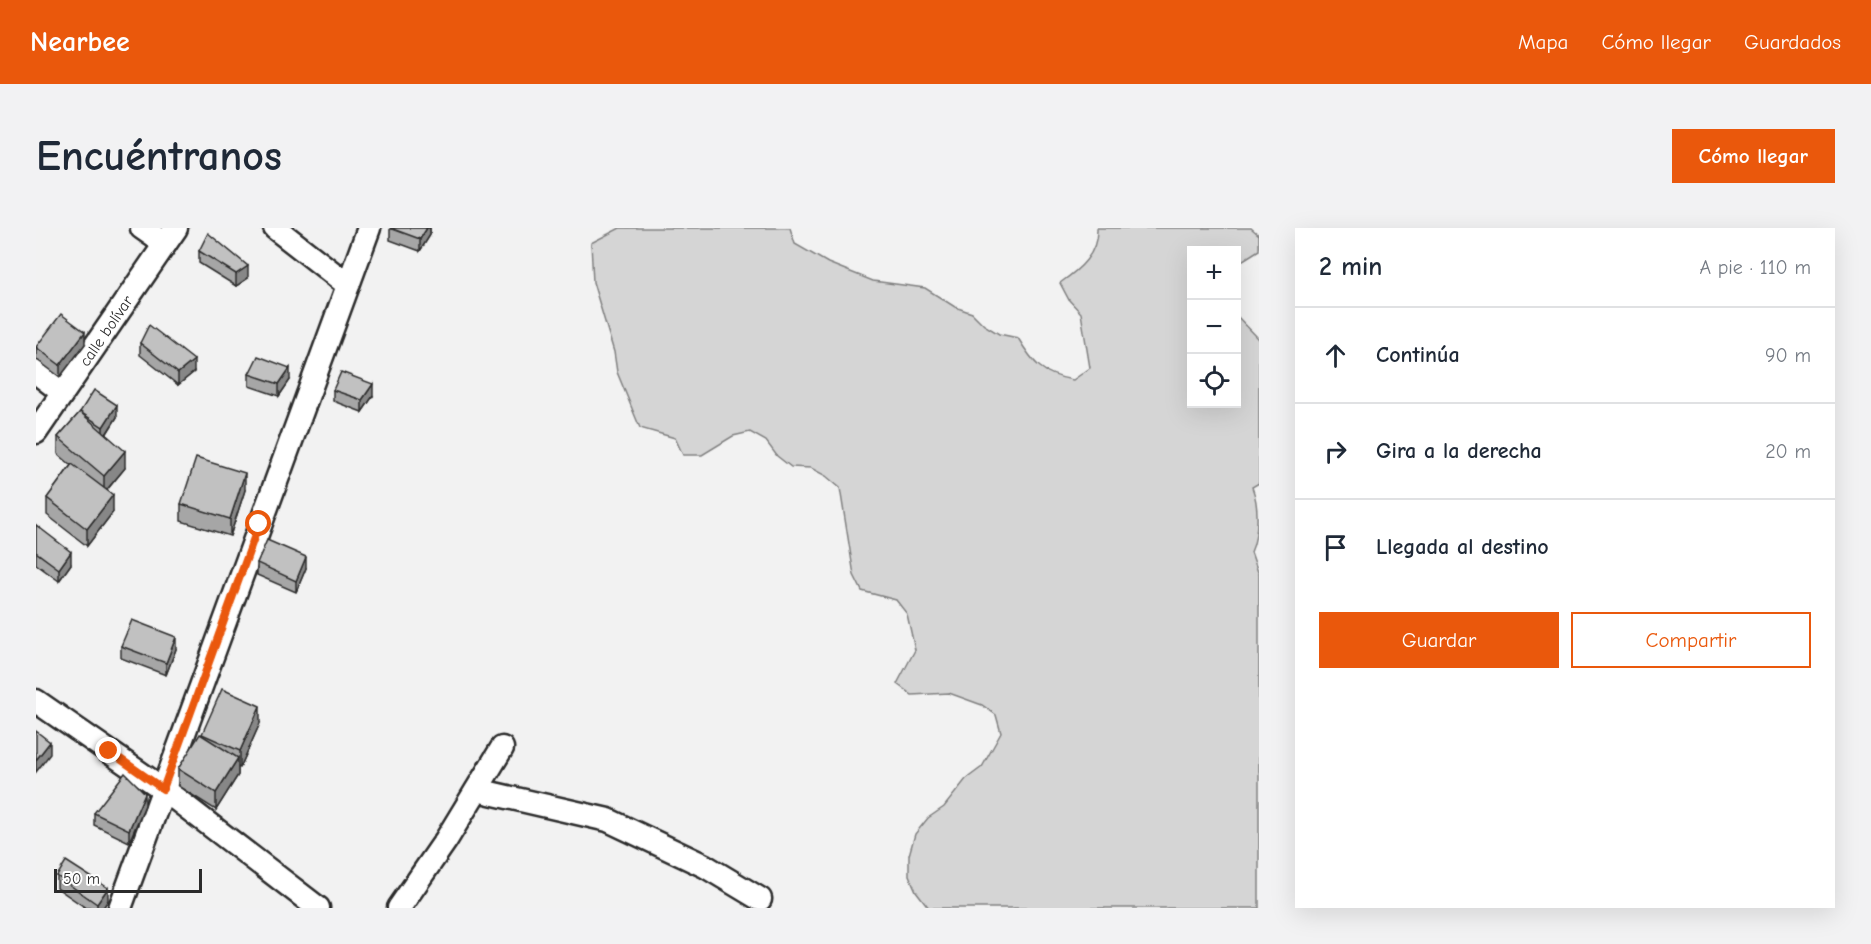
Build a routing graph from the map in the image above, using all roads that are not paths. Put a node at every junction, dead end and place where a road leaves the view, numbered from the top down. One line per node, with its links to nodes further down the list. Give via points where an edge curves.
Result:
1 (142, 228): 4 (street)
2 (275, 228): 5 (street)
3 (369, 228): 5 (street)
4 (170, 236): 7 (street, calle bolívar)
5 (348, 285): 11 (street)
6 (36, 372): 7 (street)
7 (62, 392): 8 (street, calle bolívar)
8 (36, 432)
9 (36, 701): 11 (street)
10 (502, 748): 12 (street)
11 (163, 789): 14 (street); 15 (street)
12 (477, 790): 13 (street, via 608,820 705,866); 16 (street)
13 (760, 898)
14 (120, 908)
15 (318, 908)
16 (399, 908)

